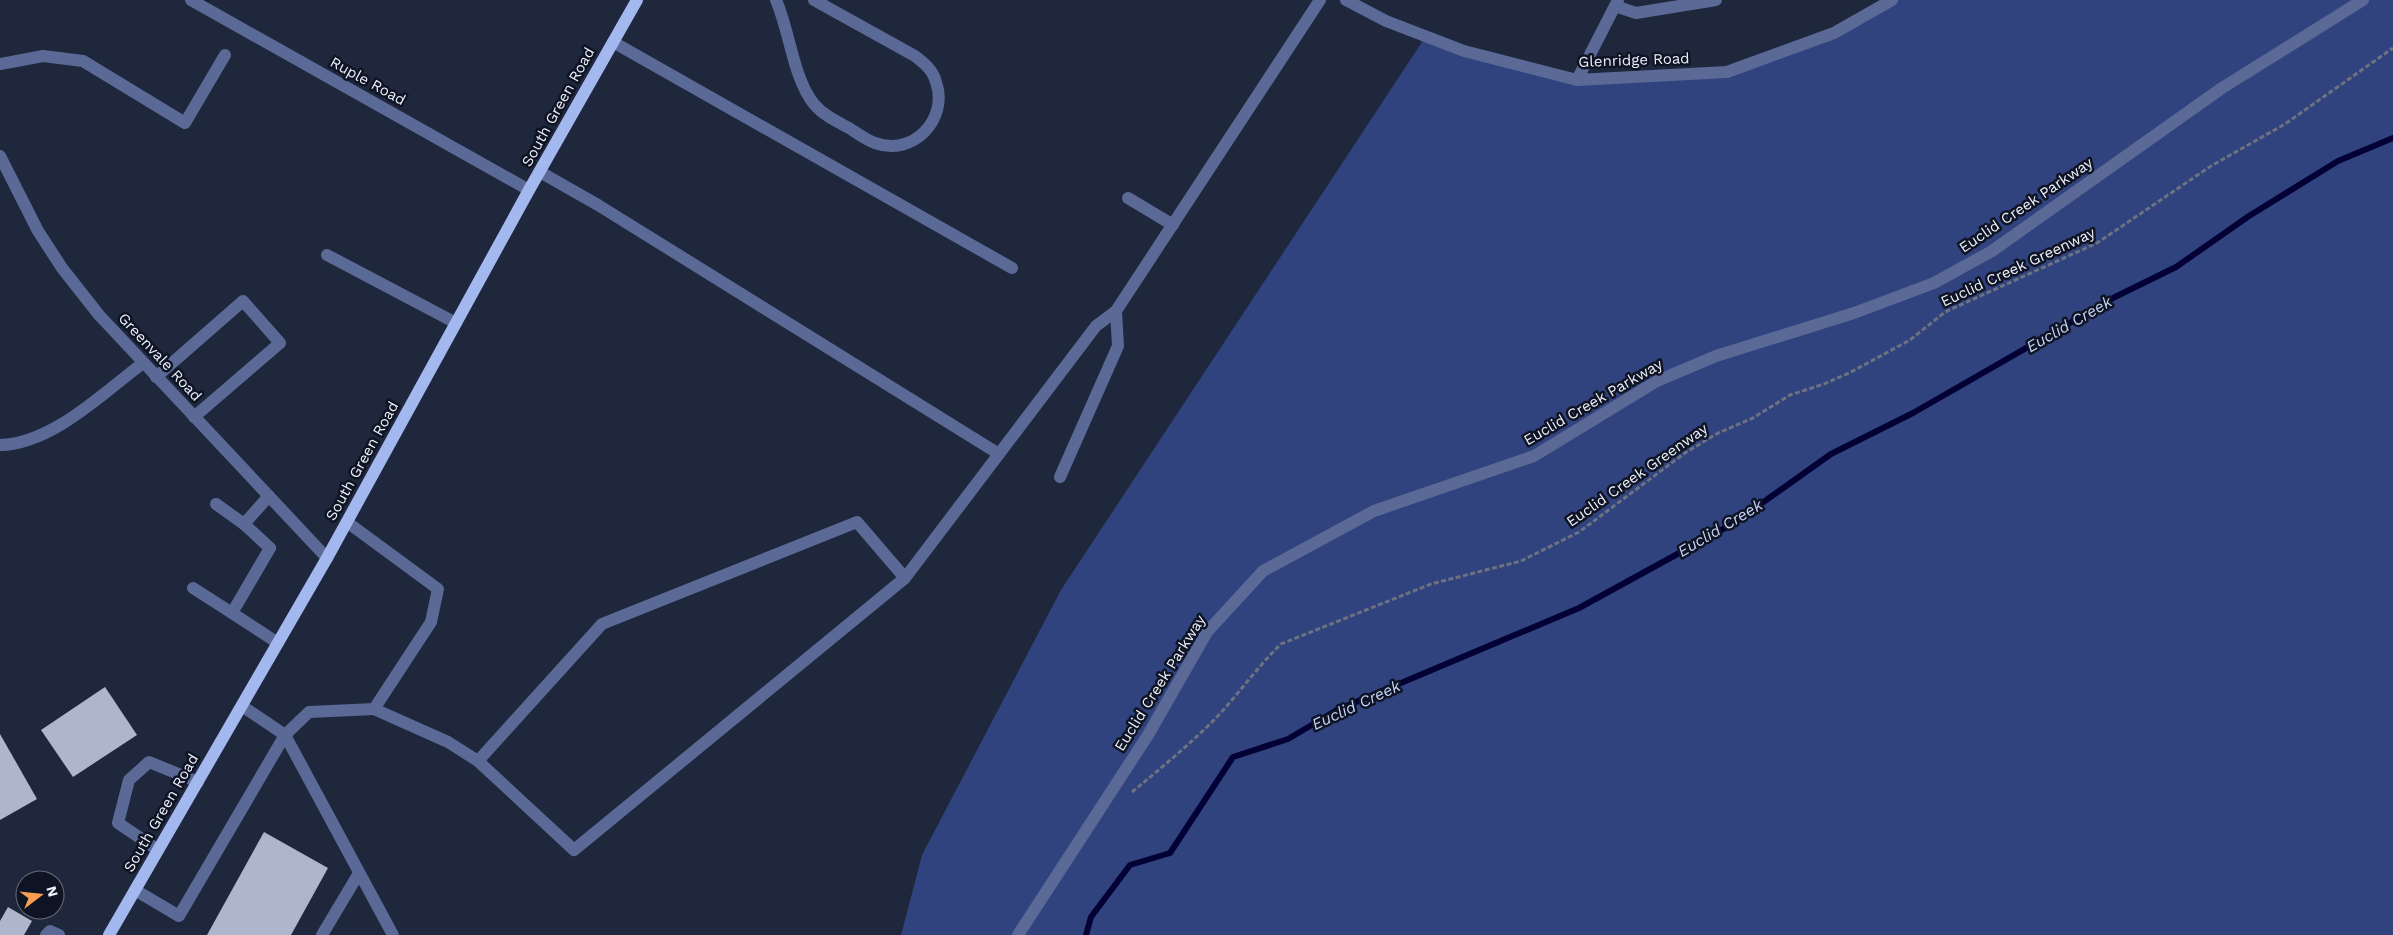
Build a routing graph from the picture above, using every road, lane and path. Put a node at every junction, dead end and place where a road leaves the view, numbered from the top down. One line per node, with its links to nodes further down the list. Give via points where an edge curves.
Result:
1 (191, 0): 18 (street, Ruple Road)
2 (637, 0): 11 (main road, South Green Road)
3 (776, 0): 4 (street, via 785,20 802,83 814,104 876,144 914,141 927,131 939,100 937,82 929,68 915,56)
4 (814, 0)
5 (1320, 0): 20 (street)
6 (1716, 0): 10 (street, via 1636,12)
7 (1892, 0): 15 (street, Glenridge Road, via 1834,33 1727,72)
8 (2363, 0): 54 (street, Euclid Creek Parkway, via 2222,88 1992,251 1934,283 1854,313 1716,356 1657,381 1534,456 1374,511 1263,571 1207,632 1148,735)
9 (1351, 1): 15 (street, Glenridge Road, via 1386,21 1464,51)
10 (1617, 3): 15 (street)
11 (613, 42): 17 (main road, South Green Road); 22 (street)
12 (2393, 48): 45 (path, Euclid Creek Greenway, via 2285,124 2211,166 2097,243 1945,312 1910,340 1842,376 1790,395 1753,418 1718,433 1685,453 1579,532 1521,562 1431,584 1281,644 1215,718)
13 (225, 55): 14 (street, via 185,123 82,61 43,56)
14 (0, 64)
15 (1577, 80)
16 (0, 156): 25 (street, Greenvale Road, via 38,231 62,268 99,316)
17 (540, 172): 18 (main road, South Green Road); 29 (street)
18 (530, 190): 24 (main road, South Green Road)
19 (1128, 198): 20 (street)
20 (1173, 225): 23 (street)
21 (327, 255): 24 (street)
22 (1012, 268)
23 (1116, 311): 29 (street, via 1096,326); 30 (street, via 1118,346)
24 (456, 323): 33 (main road, South Green Road)
25 (143, 363): 26 (street, Greenvale Road); 28 (street, via 66,422 16,444)
26 (156, 376): 27 (street, Greenvale Road); 27 (street, via 243,301 280,344)
27 (194, 417): 31 (street, Greenvale Road)
28 (0, 444)
29 (998, 454): 36 (street)
30 (1060, 477)
31 (269, 496): 34 (street); 35 (street, Greenvale Road)
32 (216, 504): 34 (street)
33 (347, 522): 35 (main road, South Green Road); 41 (street, via 438,589 431,622)
34 (244, 524): 38 (street, via 270,548)
35 (327, 558): 39 (main road, South Green Road)
36 (905, 578): 43 (street, via 857,522 602,624); 43 (street, via 574,850)
37 (193, 588): 38 (street)
38 (232, 613): 39 (street)
39 (278, 643): 40 (main road, South Green Road)
40 (242, 706): 42 (street); 44 (main road, South Green Road)
41 (374, 709): 42 (street, via 309,712); 43 (street, via 448,742)
42 (285, 735): 47 (street); 48 (street, via 179,916)
43 (478, 761)
44 (198, 782): 46 (main road, South Green Road); 46 (street, via 149,762 129,780 118,824)
45 (1130, 794)
46 (158, 850): 48 (main road, South Green Road)
47 (359, 873): 52 (street); 53 (street)
48 (135, 890): 51 (main road, South Green Road)
49 (46, 935): 50 (street, via 50,931)
50 (59, 935)
51 (110, 935)
52 (322, 935)
53 (393, 935)
54 (1018, 935)

